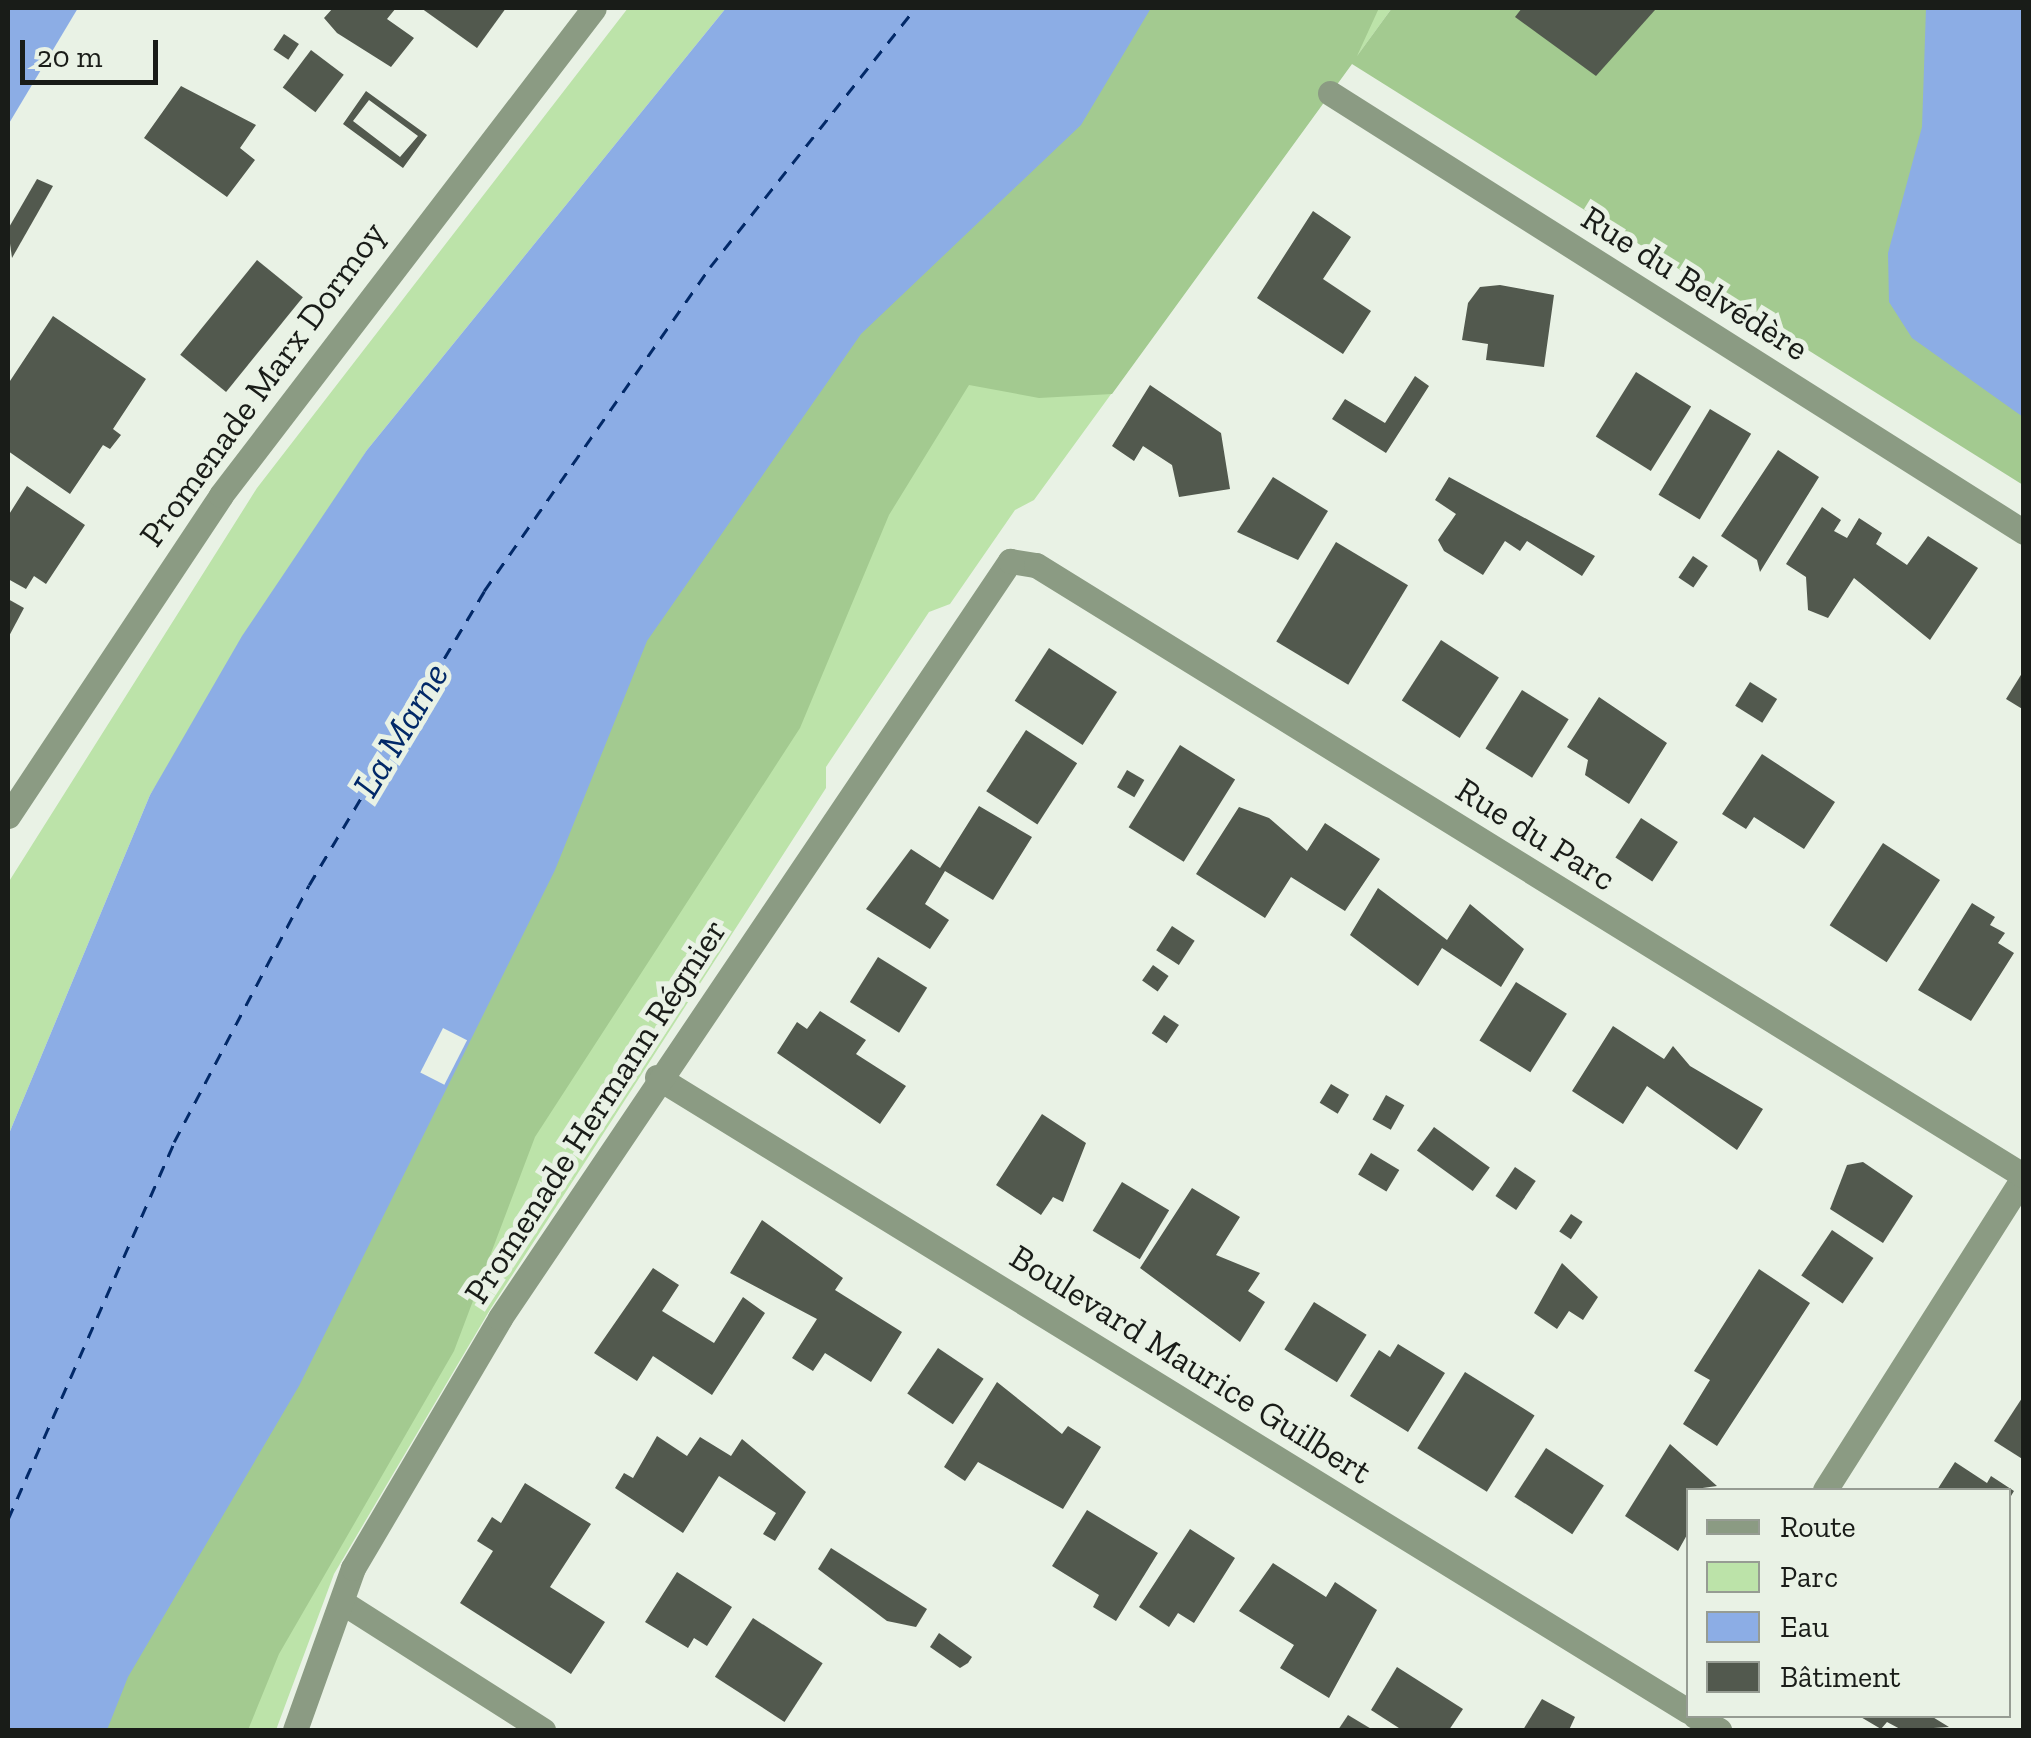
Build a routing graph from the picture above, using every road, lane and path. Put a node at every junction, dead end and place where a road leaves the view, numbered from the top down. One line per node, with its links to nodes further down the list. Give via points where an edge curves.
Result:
1 (594, 8): 5 (street, Promenade Marx Dormoy, via 221,496)
2 (1330, 94): 3 (street, Rue du Belvédère)
3 (2024, 532)
4 (1010, 562): 6 (street, Promenade Hermann Régnier); 7 (street, Rue du Parc, via 1036,565)
5 (8, 816)
6 (657, 1077): 9 (street, Promenade Hermann Régnier, via 500,1318 353,1568); 10 (street, Boulevard Maurice Guilbert)
7 (2024, 1177): 8 (street)
8 (1827, 1488)
9 (344, 1604): 12 (street, Promenade Hermann Régnier); 13 (street)
10 (1686, 1715)
11 (1692, 1718): 14 (street, Boulevard Maurice Guilbert)
12 (295, 1730)
13 (543, 1730)
14 (1718, 1730)

